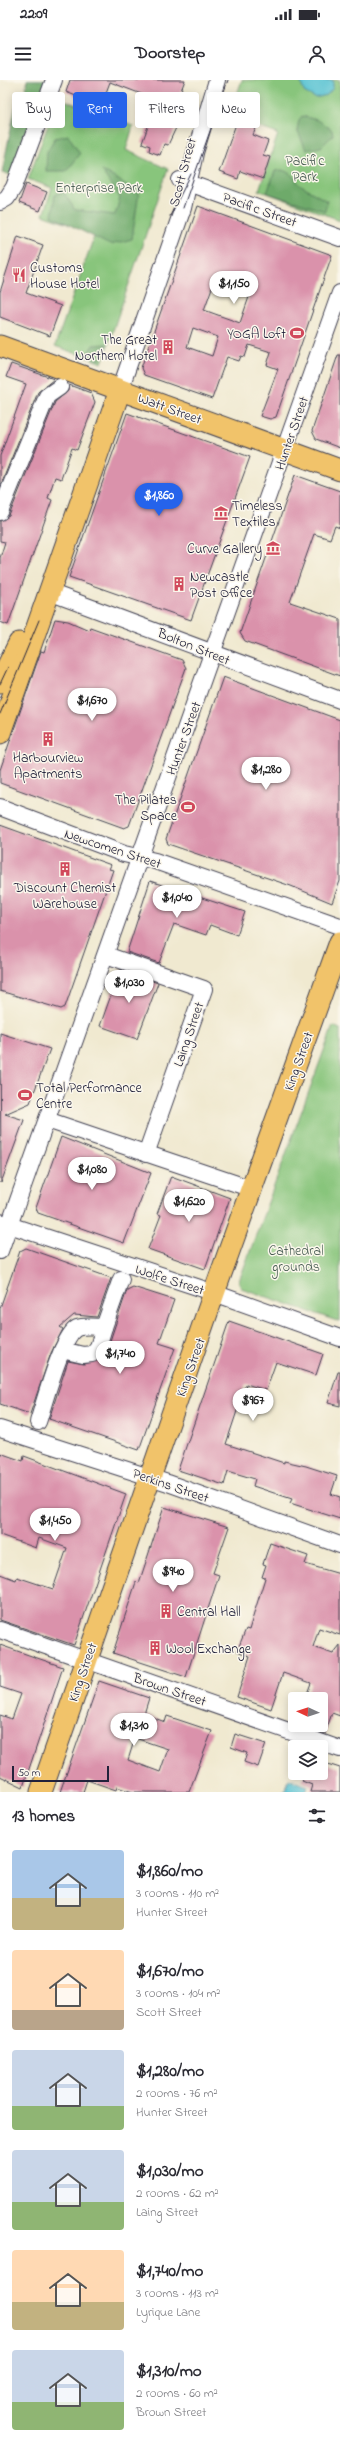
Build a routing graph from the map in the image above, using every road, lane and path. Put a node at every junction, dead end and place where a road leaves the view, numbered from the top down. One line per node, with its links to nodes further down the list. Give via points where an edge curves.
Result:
1 (54, 80): 4 (street, via 14,187 7,198)
2 (216, 83): 3 (street, Scott Street, via 194,129)
3 (185, 182): 5 (street, Pacific Street); 9 (street, Scott Street, via 177,212)
4 (0, 202)
5 (340, 238)
6 (340, 293): 10 (street, Hunter Street)
7 (0, 346): 9 (main road, Watt Street)
8 (60, 387): 12 (street, via 47,396)
9 (115, 388): 10 (main road, Watt Street); 13 (main road); 15 (main road, via 30,614)
10 (285, 450): 11 (main road, Watt Street); 14 (street, Hunter Street)
11 (340, 470)
12 (0, 512)
13 (49, 592): 14 (street, Bolton Street); 17 (main road)
14 (213, 652): 16 (street, Bolton Street); 19 (street, Hunter Street)
15 (4, 675)
16 (340, 700)
17 (0, 733)
18 (0, 807): 19 (street, Newcomen Street, via 124,854)
19 (140, 857): 20 (street, Newcomen Street); 22 (street, Hunter Street)
20 (340, 926)
21 (340, 942): 25 (main road, King Street)
22 (106, 955): 23 (street, Hunter Street); 24 (street, Laing Street, via 204,989)
23 (47, 1120): 24 (street); 26 (street, Hunter Street)
24 (146, 1154): 25 (street)
25 (252, 1189): 29 (main road, King Street)
26 (4, 1224): 27 (street, Hunter Street); 29 (street, Wolfe Street)
27 (0, 1251)
28 (120, 1279): 30 (street)
29 (214, 1293): 31 (street, Wolfe Street); 35 (main road, King Street, via 210,1311)
30 (104, 1327): 32 (street, via 77,1328 70,1334); 32 (street, via 98,1346 92,1354 83,1355)
31 (340, 1338)
32 (62, 1350): 33 (street)
33 (38, 1422)
34 (0, 1429): 35 (street, Perkins Street)
35 (150, 1477): 36 (street, Perkins Street); 38 (main road, King Street)
36 (340, 1545)
37 (0, 1630): 38 (street, Brown Street)
38 (87, 1660): 39 (street, Brown Street); 40 (main road, King Street)
39 (340, 1749)
40 (41, 1792)

